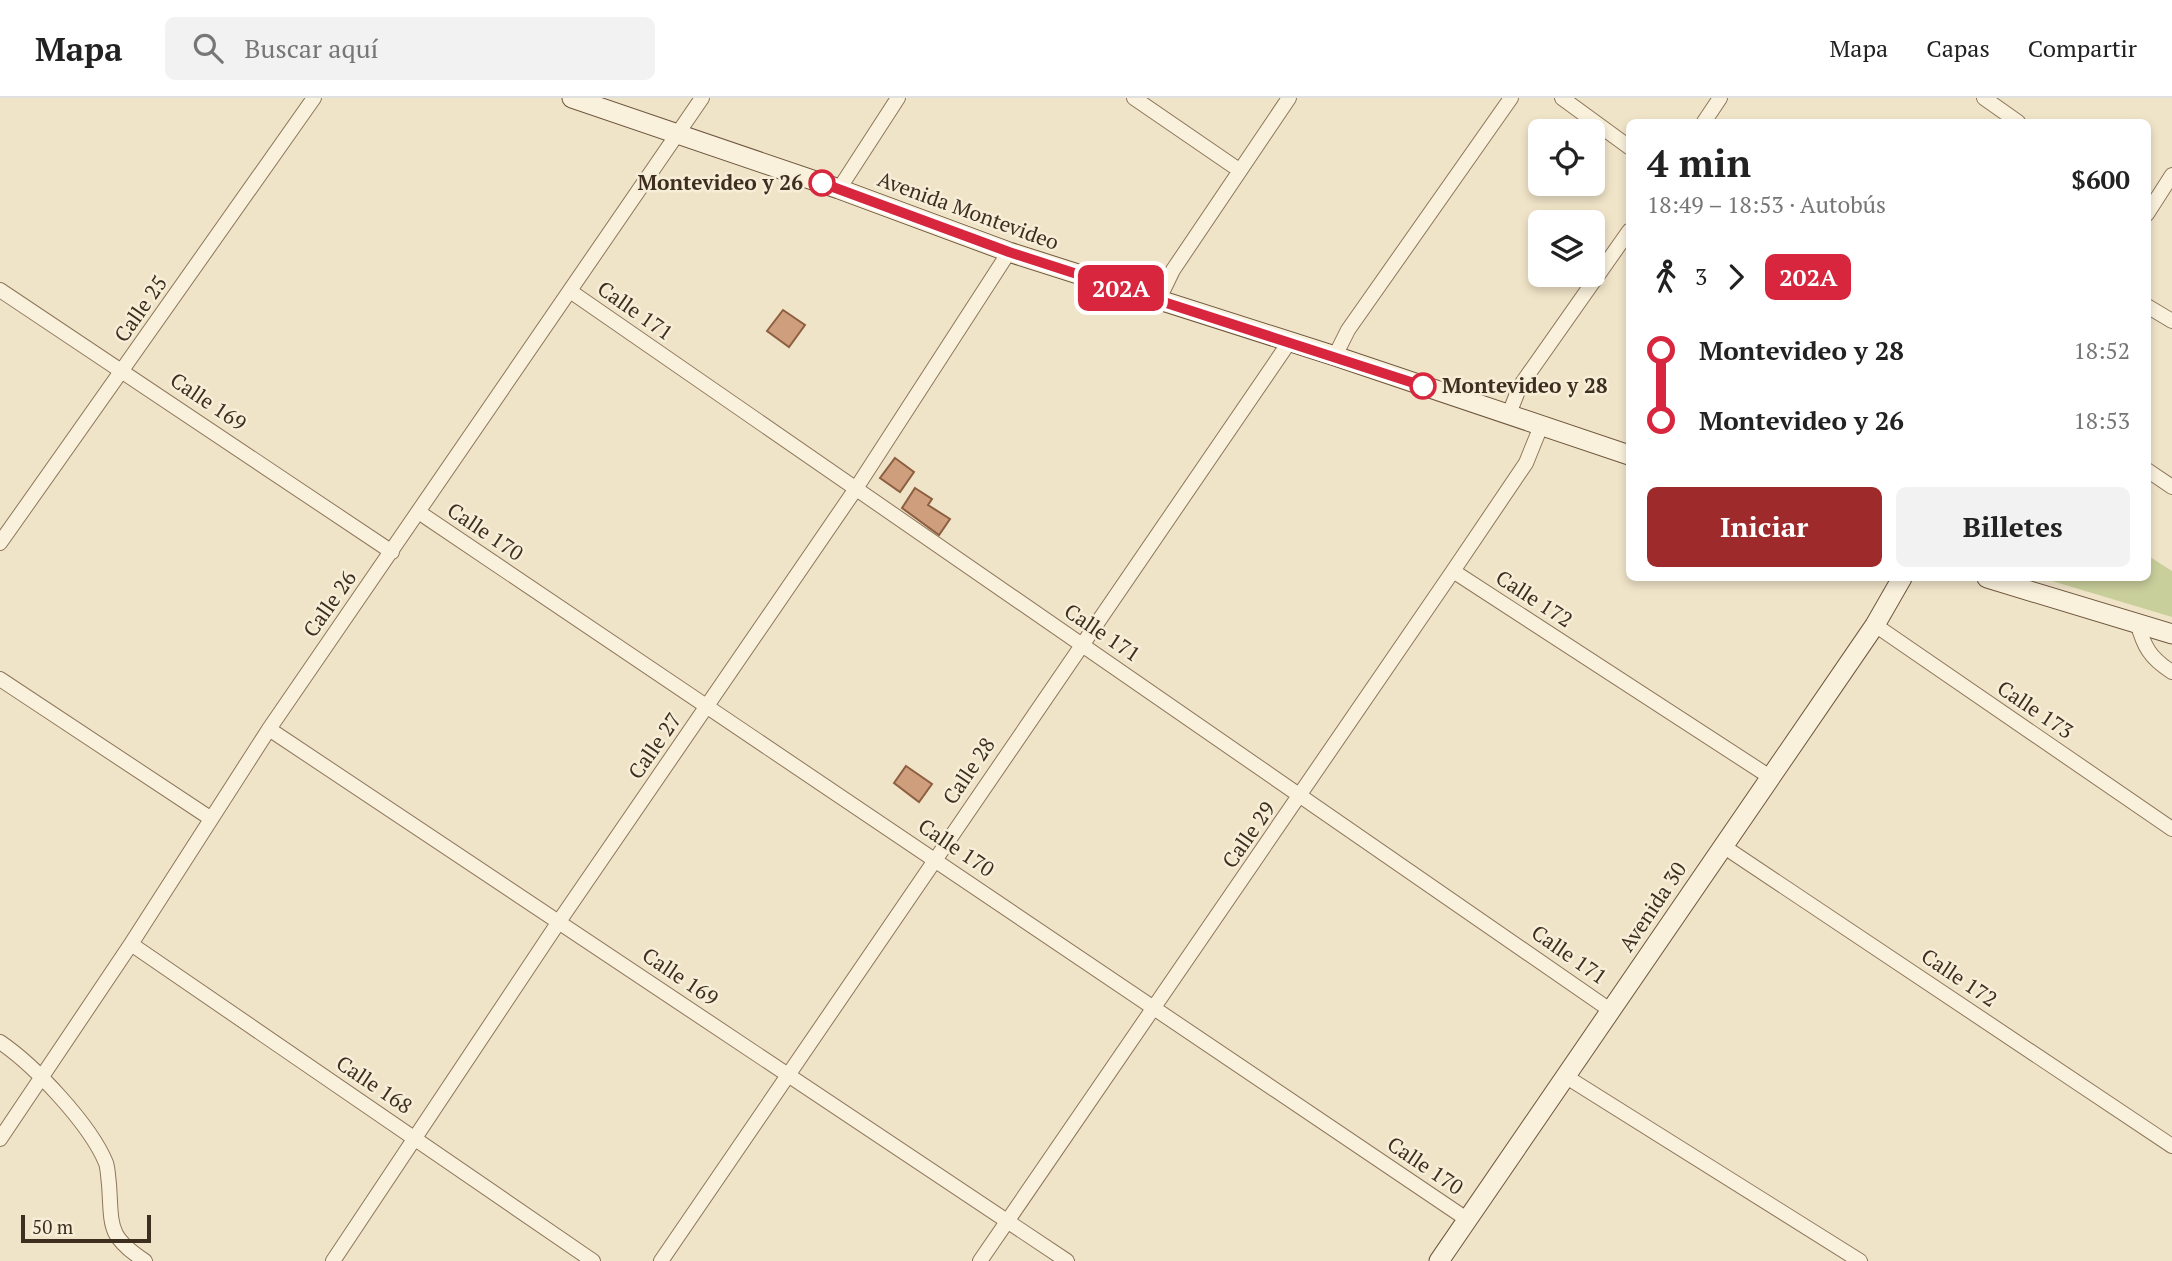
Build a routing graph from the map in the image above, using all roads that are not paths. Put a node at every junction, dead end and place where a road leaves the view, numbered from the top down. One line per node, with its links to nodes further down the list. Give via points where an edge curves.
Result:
1 (314, 98): 28 (street, Calle 25)
2 (572, 98): 13 (main road, Avenida Montevideo)
3 (702, 98): 13 (street, Calle 26)
4 (898, 98): 17 (street)
5 (1133, 98): 15 (street)
6 (1289, 98): 15 (street)
7 (1511, 98): 27 (street, via 1348,330)
8 (1562, 98): 14 (street)
9 (1720, 98): 11 (street)
10 (1984, 98): 12 (street)
11 (1706, 119)
12 (2014, 119)
13 (678, 133): 17 (main road, Avenida Montevideo); 22 (street, Calle 26)
14 (1626, 146)
15 (1239, 170): 23 (street)
16 (2172, 174): 18 (street)
17 (839, 189): 20 (main road, Avenida Montevideo)
18 (2151, 208)
19 (1626, 235): 29 (street, via 1520,386)
20 (1009, 252): 23 (main road, Avenida Montevideo); 34 (street, Calle 27)
21 (0, 290): 28 (street, Calle 169)
22 (570, 291): 34 (street, Calle 171); 35 (street, Calle 26)
23 (1159, 299): 26 (main road, Avenida Montevideo)
24 (2151, 308): 25 (street)
25 (2172, 321)
26 (1290, 341): 27 (main road, Avenida Montevideo); 44 (street, Calle 28)
27 (1335, 356): 29 (main road, Avenida Montevideo)
28 (123, 370): 36 (street, Calle 25); 37 (street, Calle 169)
29 (1509, 414): 30 (main road, Avenida Montevideo)
30 (1541, 426): 31 (main road, Avenida Montevideo); 38 (street, Calle 29, via 1526,463)
31 (1626, 454)
32 (2151, 473): 33 (street)
33 (2172, 487)
34 (855, 490): 44 (street, Calle 171); 47 (street, Calle 27)
35 (420, 513): 37 (street, Calle 26); 47 (street, Calle 170)
36 (0, 542)
37 (392, 552): 48 (street, Calle 26)
38 (1453, 572): 49 (street, Calle 172); 50 (street, Calle 29)
39 (1900, 581): 42 (main road, Avenida 30)
40 (1997, 581): 41 (main road)
41 (2137, 622): 43 (main road); 45 (street, via 2145,649)
42 (1875, 625): 49 (main road, Avenida 30); 52 (street, Calle 173)
43 (2172, 634)
44 (1081, 644): 50 (street, Calle 171); 54 (street, Calle 28)
45 (2172, 672)
46 (0, 679): 51 (street)
47 (706, 708): 54 (street, Calle 170); 55 (street, Calle 27)
48 (269, 729): 51 (street, Calle 26); 55 (street, Calle 169)
49 (1770, 777): 53 (main road, Avenida 30)
50 (1302, 794): 57 (street, Calle 29); 58 (street, Calle 171)
51 (210, 818): 56 (street, Calle 26)
52 (2172, 829)
53 (1723, 846): 58 (main road, Avenida 30); 65 (street, Calle 172)
54 (934, 858): 57 (street, Calle 170); 60 (street, Calle 28)
55 (559, 920): 60 (street, Calle 169); 64 (street, Calle 27)
56 (131, 944): 61 (street, Calle 26); 64 (street, Calle 168)
57 (1154, 1008): 66 (street, Calle 170); 67 (street, Calle 29)
58 (1610, 1010): 62 (main road, Avenida 30)
59 (0, 1042): 61 (street)
60 (787, 1075): 67 (street, Calle 169); 71 (street, Calle 28)
61 (43, 1076): 63 (street, Calle 26); 68 (street, via 107,1165 113,1231 122,1246)
62 (1565, 1076): 66 (main road, Avenida 30); 75 (street)
63 (0, 1139)
64 (416, 1139): 69 (street, Calle 27); 70 (street, Calle 168)
65 (2172, 1146)
66 (1468, 1220): 74 (main road, Avenida 30)
67 (1007, 1221): 72 (street, Calle 29); 73 (street, Calle 169)
68 (145, 1261)
69 (333, 1261)
70 (593, 1261)
71 (661, 1261)
72 (980, 1261)
73 (1067, 1261)
74 (1439, 1261)
75 (1860, 1261)

